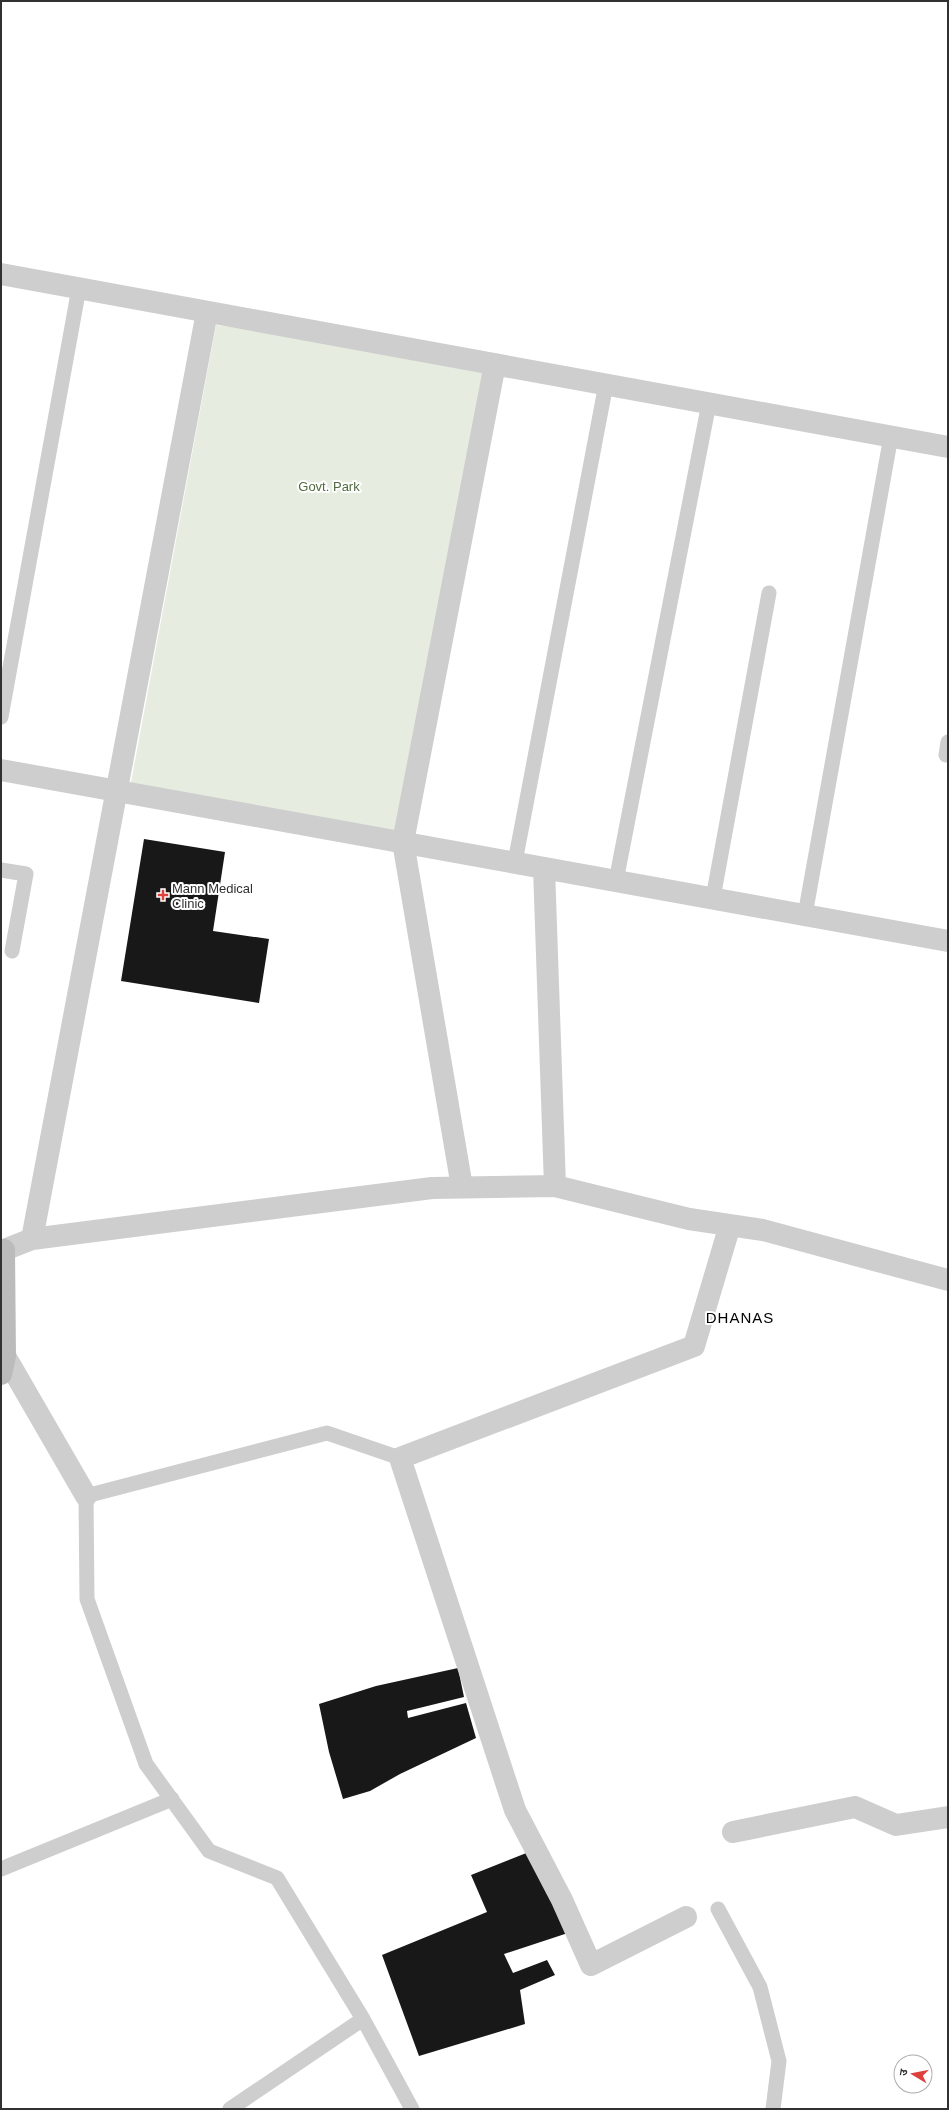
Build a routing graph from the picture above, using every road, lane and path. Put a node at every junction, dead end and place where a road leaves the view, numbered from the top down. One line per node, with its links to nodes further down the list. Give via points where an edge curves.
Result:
1 (1, 274): 2 (street)
2 (79, 288): 3 (street); 10 (lane)
3 (207, 312): 4 (street); 12 (street)
4 (495, 364): 5 (street); 13 (street)
5 (606, 384): 6 (street); 14 (lane)
6 (708, 403): 7 (street); 17 (lane)
7 (891, 436): 8 (street); 19 (lane)
8 (948, 447)
9 (769, 593): 18 (lane)
10 (1, 717)
11 (1, 770): 12 (street)
12 (116, 790): 13 (street); 25 (street)
13 (403, 842): 14 (street); 23 (street)
14 (515, 862): 15 (street)
15 (544, 868): 17 (street); 22 (street)
16 (1, 870): 21 (lane, via 26,874)
17 (616, 880): 18 (street)
18 (712, 898): 19 (street)
19 (804, 915): 20 (street)
20 (948, 941)
21 (12, 950)
22 (555, 1186): 23 (street); 24 (street, via 689,1220)
23 (462, 1187): 25 (street, via 432,1188)
24 (730, 1225): 26 (street, via 763,1230); 28 (street, via 694,1346)
25 (32, 1239): 27 (street, via 4,1250)
26 (948, 1280)
27 (3, 1365): 29 (street)
28 (400, 1458): 29 (lane, via 327,1433); 35 (street, via 515,1810 562,1900 591,1965)
29 (86, 1496): 30 (lane, via 87,1598 146,1764)
30 (172, 1799): 33 (lane); 36 (lane, via 209,1851 276,1878)
31 (948, 1817): 32 (street, via 896,1825 855,1807)
32 (733, 1832)
33 (1, 1869)
34 (718, 1909): 39 (lane, via 760,1987 779,2061)
35 (686, 1917)
36 (363, 2019): 37 (lane); 38 (lane)
37 (230, 2109)
38 (412, 2109)
39 (773, 2109)

